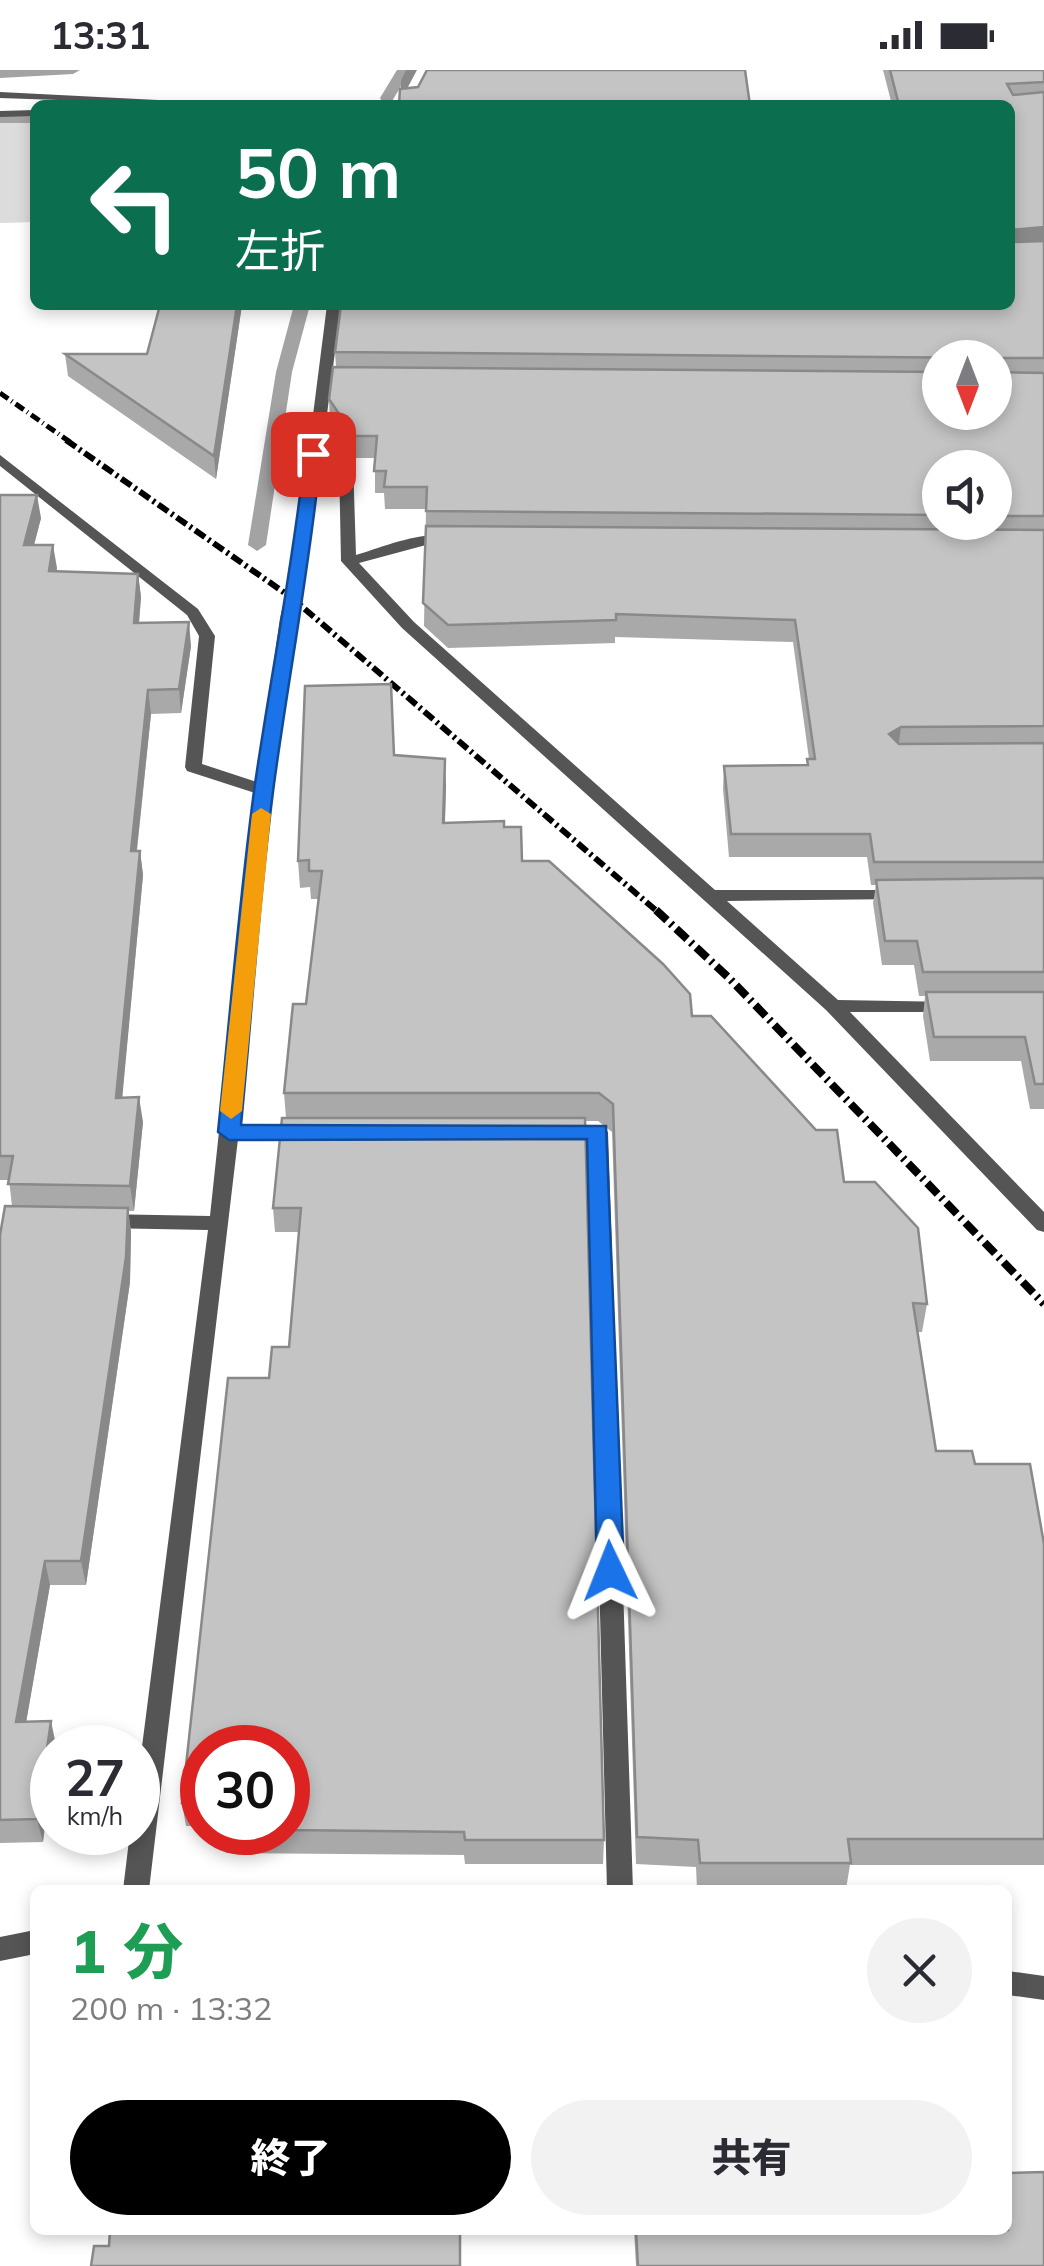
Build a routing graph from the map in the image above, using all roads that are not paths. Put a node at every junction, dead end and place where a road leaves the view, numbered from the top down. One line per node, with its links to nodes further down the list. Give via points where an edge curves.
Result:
1 (0, 95): 2 (street)
2 (98, 100)
3 (30, 113): 4 (street)
4 (0, 114)
5 (334, 310): 6 (street, via 332,381)
6 (317, 418): 9 (street, via 346,461); 10 (street, via 302,561)
7 (0, 459): 10 (street, via 193,612 206,636 192,768)
8 (466, 541): 9 (street, via 426,541)
9 (349, 562): 12 (street, via 408,625)
10 (264, 790): 15 (street)
11 (928, 894): 12 (street)
12 (714, 896): 13 (street)
13 (833, 1006): 14 (street); 20 (street)
14 (967, 1006)
15 (229, 1132): 16 (street); 19 (street)
16 (326, 1132)
17 (540, 1132): 22 (street, via 598,1132)
18 (80, 1220): 19 (street)
19 (220, 1223): 21 (street)
20 (1044, 1225)
21 (137, 1885)
22 (620, 1885)
23 (30, 1943): 24 (street)
24 (0, 1949)
25 (1012, 1984): 26 (street)
26 (1044, 1988)

